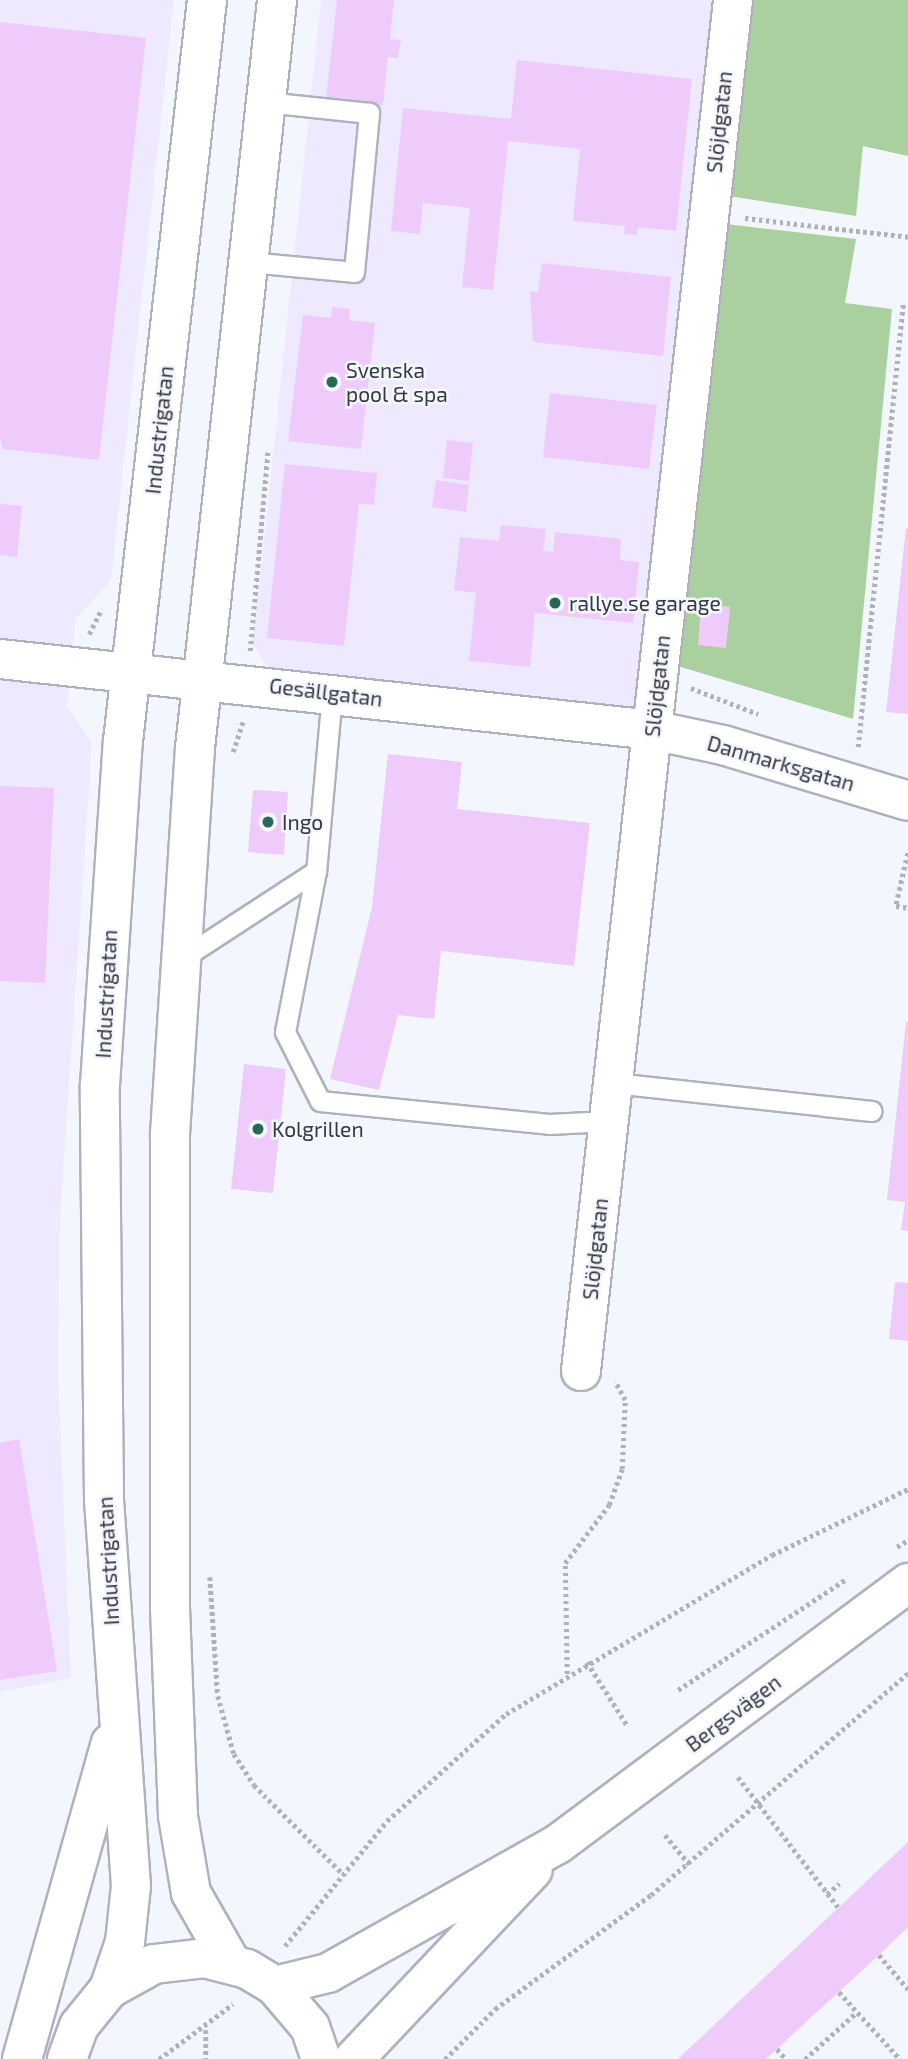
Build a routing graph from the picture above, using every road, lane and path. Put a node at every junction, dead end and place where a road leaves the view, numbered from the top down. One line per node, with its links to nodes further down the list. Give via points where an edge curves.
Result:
1 (207, 0): 10 (main road, Industrigatan)
2 (277, 0): 4 (main road)
3 (733, 0): 5 (main road, Slöjdgatan)
4 (266, 102): 7 (main road); 7 (lane, via 369,113 355,272)
5 (709, 213): 6 (path); 13 (main road, Slöjdgatan)
6 (908, 237)
7 (249, 262): 11 (main road)
8 (903, 302): 14 (path)
9 (0, 659): 10 (main road, Gesällgatan)
10 (132, 669): 11 (main road, Gesällgatan); 32 (main road, Industrigatan, via 109,924 99,1187 104,1499)
11 (202, 677): 12 (main road, Gesällgatan); 19 (main road)
12 (332, 692): 13 (main road, Gesällgatan); 17 (lane)
13 (652, 730): 14 (main road, Danmarksgatan); 20 (main road, Slöjdgatan)
14 (853, 784): 15 (main road, Danmarksgatan)
15 (908, 801)
16 (908, 853): 18 (path, via 896,906)
17 (316, 871): 19 (lane); 22 (lane, via 285,1032 320,1101 550,1124)
18 (908, 908)
19 (177, 962): 44 (main road, via 168,1347 178,1816 198,1911)
20 (614, 1083): 21 (lane); 22 (main road, Slöjdgatan)
21 (871, 1111)
22 (609, 1121): 23 (main road, Slöjdgatan)
23 (581, 1371): 30 (path, via 609,1376 625,1400 618,1487 565,1563)
24 (908, 1489): 28 (path, via 772,1555)
25 (908, 1540): 26 (path)
26 (898, 1568): 37 (main road, Bergsvägen)
27 (858, 1572): 31 (path)
28 (587, 1662): 30 (path); 33 (path)
29 (908, 1673): 35 (path)
30 (567, 1674): 42 (path, via 437,1772 357,1852)
31 (678, 1690)
32 (116, 1724): 45 (main road, Industrigatan, via 131,1886 125,1942); 52 (main road)
33 (627, 1725)
34 (738, 1777): 35 (path)
35 (760, 1804): 38 (path); 40 (path)
36 (665, 1835): 38 (path)
37 (558, 1844): 44 (main road, Bergsvägen, via 328,1973); 57 (main road, Bergsvägen)
38 (689, 1864): 58 (path, via 495,2009)
39 (839, 1884): 40 (path)
40 (827, 1894): 41 (path)
41 (838, 1907)
42 (283, 1949)
43 (879, 1955): 46 (path)
44 (249, 1982): 45 (main road, Bergsvägen, via 192,1959 154,1964); 49 (path); 56 (main road, via 310,2027)
45 (109, 1989): 53 (main road, via 79,2026)
46 (908, 1989)
47 (839, 1992): 48 (path)
48 (858, 2012): 60 (path); 61 (path)
49 (206, 2029): 51 (path); 55 (path)
50 (777, 2049): 59 (path)
51 (161, 2058): 54 (path)
52 (22, 2059)
53 (67, 2059)
54 (171, 2059)
55 (206, 2059)
56 (321, 2059)
57 (354, 2059)
58 (444, 2059)
59 (786, 2059)
60 (805, 2059)
61 (900, 2059)

